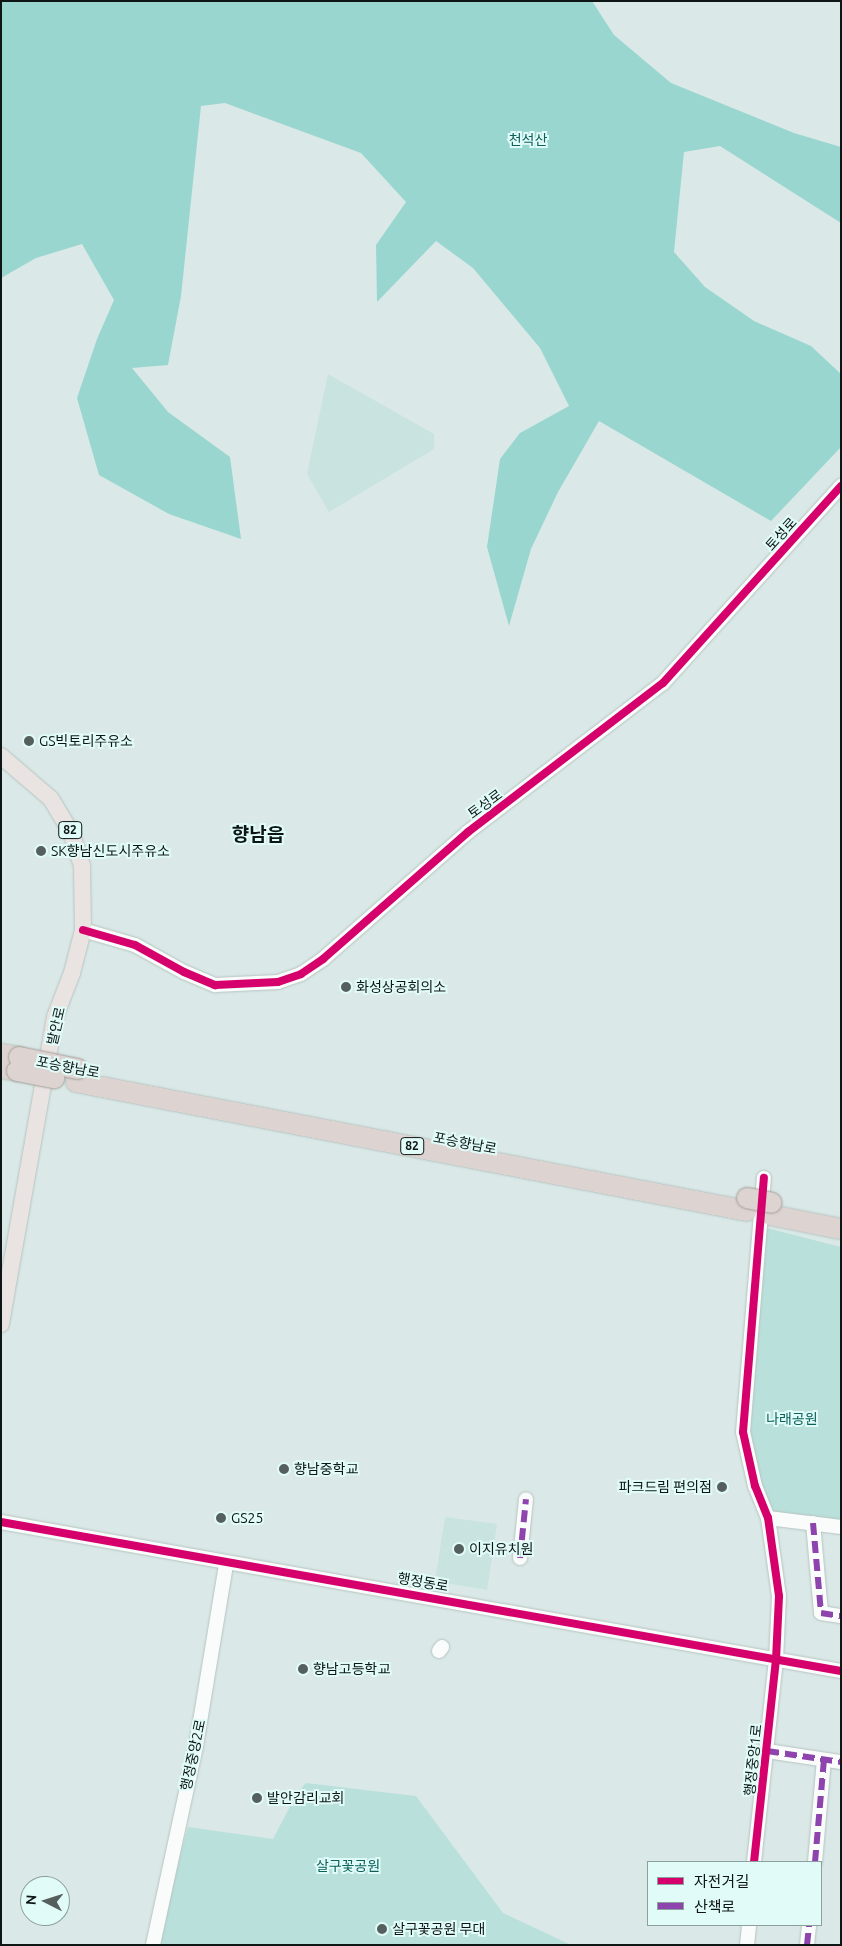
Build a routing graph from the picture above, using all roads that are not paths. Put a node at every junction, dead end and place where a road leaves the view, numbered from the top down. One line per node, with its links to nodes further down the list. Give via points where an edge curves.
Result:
1 (841, 486): 3 (street, 토성로, via 662,683 468,832 323,959 301,974 278,982 215,985 135,945)
2 (1, 756): 3 (main road, 발안로 / 82, via 51,799 71,832 82,866)
3 (83, 930): 9 (main road, 발안로 / 82, via 56,1017)
4 (10, 1063): 6 (highway, 포승향남로 / 82, bridge)
5 (764, 1178): 11 (street, 행정중앙1로, via 743,1432 755,1486)
6 (771, 1209): 7 (highway, 포승향남로 / 82); 8 (highway, 포승향남로 / 82)
7 (841, 1216)
8 (841, 1229)
9 (1, 1324)
10 (526, 1499): 15 (street)
11 (768, 1518): 13 (street); 18 (street, 행정중앙1로, via 779,1596)
12 (1, 1522): 16 (street, 행정동로)
13 (813, 1523): 14 (street); 17 (street, via 821,1613)
14 (841, 1526)
15 (520, 1558)
16 (226, 1564): 18 (street, 행정동로, via 336,1579); 27 (street, 행정중앙2로, via 196,1746)
17 (841, 1616)
18 (776, 1660): 19 (street, 행정동로); 20 (street, 행정중앙1로)
19 (841, 1671)
20 (767, 1752): 21 (street); 23 (street, 행정중앙1로)
21 (824, 1760): 22 (street); 24 (street)
22 (841, 1762)
23 (754, 1861)
24 (815, 1861)
25 (749, 1926): 28 (street)
26 (809, 1926): 29 (street)
27 (153, 1945)
28 (747, 1945)
29 (807, 1945)

